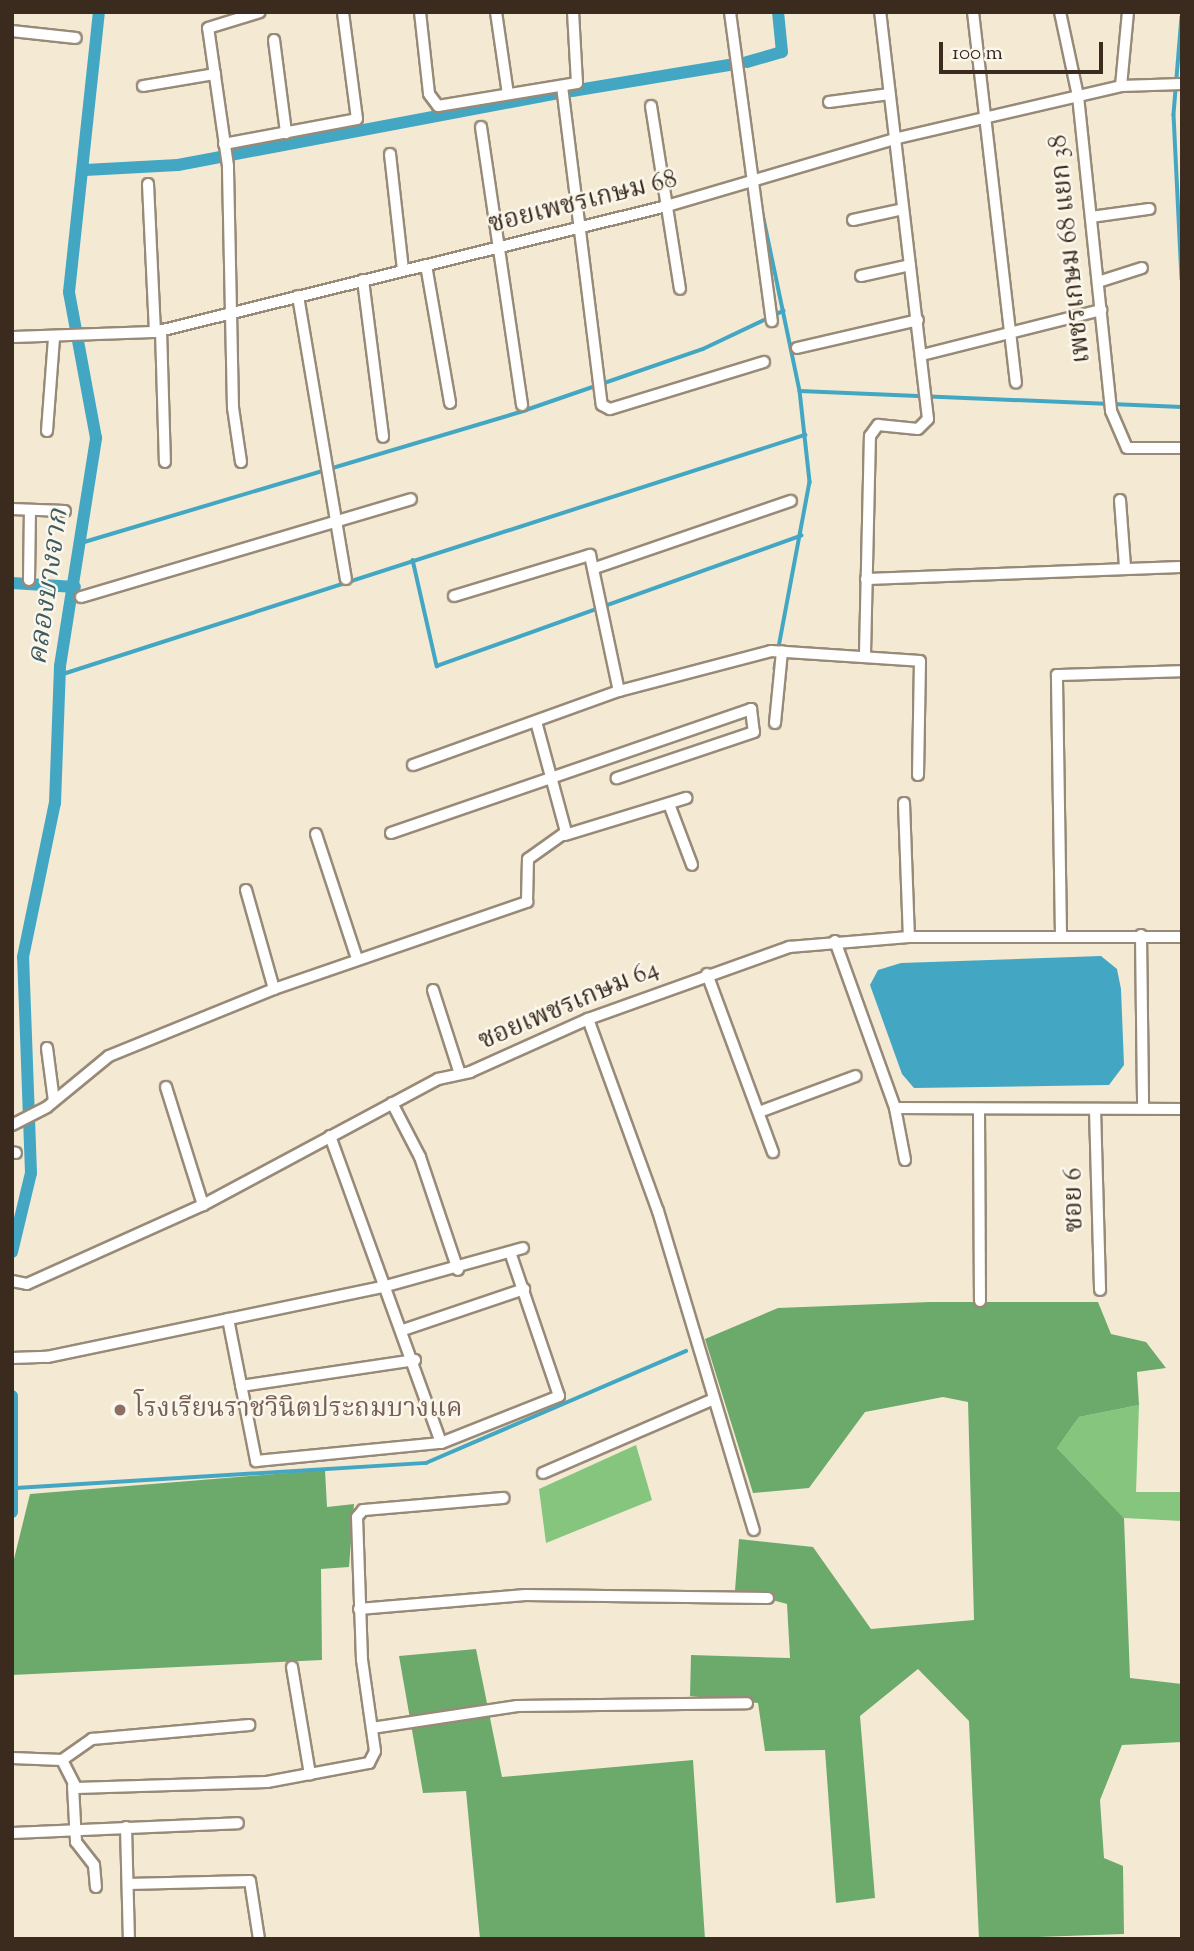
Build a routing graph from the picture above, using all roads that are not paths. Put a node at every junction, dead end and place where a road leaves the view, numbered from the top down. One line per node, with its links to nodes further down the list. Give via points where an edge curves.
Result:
1 (260, 12): 14 (street, via 208,27)
2 (344, 12): 26 (street, via 357,119)
3 (420, 12): 19 (street, via 429,94 438,106)
4 (496, 12): 19 (street)
5 (573, 12): 17 (street, via 582,78)
6 (730, 12): 30 (street)
7 (880, 12): 20 (street)
8 (973, 12): 24 (street)
9 (1060, 12): 21 (street, เพชรเกษม 68 แยก 38)
10 (1128, 12): 18 (street)
11 (12, 31): 12 (street)
12 (76, 38)
13 (274, 40): 26 (street)
14 (215, 74): 16 (street); 28 (street)
15 (1182, 84): 18 (street, ซอยเพชรเกษม 68)
16 (143, 86)
17 (562, 86): 19 (street); 37 (street)
18 (1121, 86): 21 (street, ซอยเพชรเกษม 68)
19 (508, 94)
20 (889, 94): 22 (street); 27 (street)
21 (1078, 96): 24 (street, ซอยเพชรเกษม 68); 35 (street, เพชรเกษม 68 แยก 38)
22 (829, 102)
23 (651, 106): 32 (street)
24 (987, 118): 27 (street, ซอยเพชรเกษม 68); 54 (street)
25 (481, 127): 38 (street)
26 (286, 133): 28 (street)
27 (898, 138): 30 (street, ซอยเพชรเกษม 68); 33 (street)
28 (224, 147): 49 (street)
29 (390, 155): 42 (street)
30 (754, 182): 32 (street, ซอยเพชรเกษม 68); 51 (street)
31 (148, 184): 53 (street)
32 (667, 206): 37 (street, ซอยเพชรเกษม 68); 46 (street)
33 (903, 209): 36 (street); 40 (street)
34 (1149, 209): 35 (street)
35 (1091, 217): 45 (street, เพชรเกษม 68 แยก 38)
36 (853, 220)
37 (581, 227): 38 (street, ซอยเพชรเกษม 68); 59 (street, via 600,392 606,409)
38 (499, 248): 39 (street, ซอยเพชรเกษม 68); 62 (street)
39 (426, 265): 42 (street, ซอยเพชรเกษม 68); 61 (street)
40 (910, 265): 43 (street); 50 (street)
41 (1142, 268): 45 (street)
42 (403, 270): 44 (street, ซอยเพชรเกษม 68)
43 (860, 276)
44 (363, 280): 47 (street, ซอยเพชรเกษม 68); 64 (street)
45 (1098, 282): 48 (street, เพชรเกษม 68 แยก 38)
46 (680, 289)
47 (298, 296): 49 (street, ซอยเพชรเกษม 68); 74 (street)
48 (1101, 310): 54 (street); 65 (street, เพชรเกษม 68 แยก 38, via 1111,411 1126,448)
49 (230, 313): 53 (street, ซอยเพชรเกษม 68); 67 (street)
50 (918, 320): 57 (street); 58 (street)
51 (772, 321)
52 (12, 328): 55 (street)
53 (158, 331): 56 (street, ซอยเพชรเกษม 68); 66 (street)
54 (1010, 334): 58 (street); 60 (street)
55 (12, 337): 56 (street, ซอยเพชรเกษม 68)
56 (59, 338): 63 (street)
57 (797, 348)
58 (922, 355): 79 (street, via 925,426 883,424 870,436)
59 (764, 362)
60 (1016, 383)
61 (450, 402)
62 (522, 405)
63 (47, 431)
64 (383, 437)
65 (1182, 448)
66 (165, 462)
67 (241, 462)
68 (411, 499): 74 (street)
69 (1120, 500): 75 (street)
70 (792, 501): 77 (street)
71 (12, 509): 72 (street)
72 (30, 510): 73 (street); 80 (street)
73 (65, 511)
74 (334, 523): 78 (street); 82 (street)
75 (1125, 567): 76 (street); 79 (street)
76 (1182, 567)
77 (595, 568): 81 (street, via 584,552); 86 (street)
78 (346, 579)
79 (866, 579): 84 (street)
80 (29, 580)
81 (454, 596)
82 (81, 597)
83 (777, 651): 84 (street); 86 (street); 87 (street)
84 (864, 654): 90 (street, via 919,661)
85 (1182, 671): 101 (street, via 1057,675)
86 (620, 691): 88 (street)
87 (775, 723)
88 (537, 725): 89 (street); 91 (street)
89 (413, 765)
90 (918, 775)
91 (551, 778): 92 (street, via 751,709 754,732); 96 (street); 98 (street)
92 (617, 778)
93 (686, 798): 95 (street)
94 (904, 803): 103 (street)
95 (669, 804): 98 (street); 99 (street)
96 (391, 833)
97 (316, 834): 106 (street)
98 (565, 835): 106 (street, via 528,859 527,902)
99 (692, 865)
100 (246, 890): 108 (street)
101 (1061, 934): 102 (street, ซอยเพชรเกษม 64); 103 (street, ซอยเพชรเกษม 64)
102 (1141, 935): 104 (street, ซอยเพชรเกษม 64); 118 (street)
103 (909, 937): 105 (street, ซอยเพชรเกษม 64)
104 (1182, 937)
105 (835, 941): 107 (street, ซอยเพชรเกษม 64, via 789,947); 117 (street)
106 (357, 959): 108 (street)
107 (706, 974): 110 (street, ซอยเพชรเกษม 64); 121 (street)
108 (274, 989): 116 (street, via 110,1056)
109 (433, 990): 112 (street)
110 (588, 1019): 112 (street, ซอยเพชรเกษม 64); 141 (street)
111 (47, 1048): 116 (street)
112 (460, 1074): 115 (street, ซอยเพชรเกษม 64)
113 (856, 1076): 121 (street)
114 (166, 1087): 127 (street)
115 (391, 1103): 124 (street, ซอยเพชรเกษม 64); 130 (street, via 421,1157)
116 (51, 1104): 123 (street)
117 (895, 1108): 122 (street); 126 (street)
118 (1143, 1108): 119 (street); 120 (street)
119 (1182, 1108)
120 (1095, 1109): 122 (street); 134 (street, ซอย 6)
121 (759, 1112): 125 (street)
122 (979, 1112): 135 (street)
123 (13, 1125)
124 (330, 1136): 127 (street, ซอยเพชรเกษม 64); 132 (street)
125 (773, 1152)
126 (905, 1160)
127 (203, 1205): 131 (street, ซอยเพชรเกษม 64, via 27,1284)
128 (523, 1248): 129 (street)
129 (510, 1252): 130 (street); 133 (street)
130 (458, 1270): 132 (street)
131 (14, 1282)
132 (386, 1286): 136 (street); 137 (street)
133 (524, 1289): 137 (street); 142 (street, via 559,1396)
134 (1100, 1290)
135 (980, 1301)
136 (228, 1319): 138 (street, via 47,1357); 140 (street)
137 (403, 1330): 139 (street)
138 (17, 1358)
139 (415, 1360): 140 (street); 142 (street)
140 (241, 1386): 142 (street, via 256,1461)
141 (715, 1399): 143 (street); 145 (street)
142 (441, 1443)
143 (543, 1474)
144 (503, 1498): 147 (street, via 363,1510 353,1528)
145 (754, 1530)
146 (768, 1598): 147 (street, via 525,1595)
147 (359, 1609): 151 (street)
148 (292, 1667): 154 (street)
149 (747, 1703): 151 (street, via 517,1706)
150 (249, 1726): 153 (street, via 92,1739)
151 (372, 1728): 154 (street, via 375,1758 369,1763)
152 (12, 1758): 153 (street)
153 (62, 1760): 155 (street)
154 (310, 1775): 155 (street, via 267,1782)
155 (73, 1786): 158 (street)
156 (238, 1823): 157 (street)
157 (126, 1827): 158 (street); 160 (street)
158 (75, 1831): 159 (street); 161 (street, via 94,1865)
159 (12, 1833)
160 (128, 1884): 162 (street); 163 (street, via 250,1881)
161 (96, 1887)
162 (129, 1939)
163 (259, 1939)

